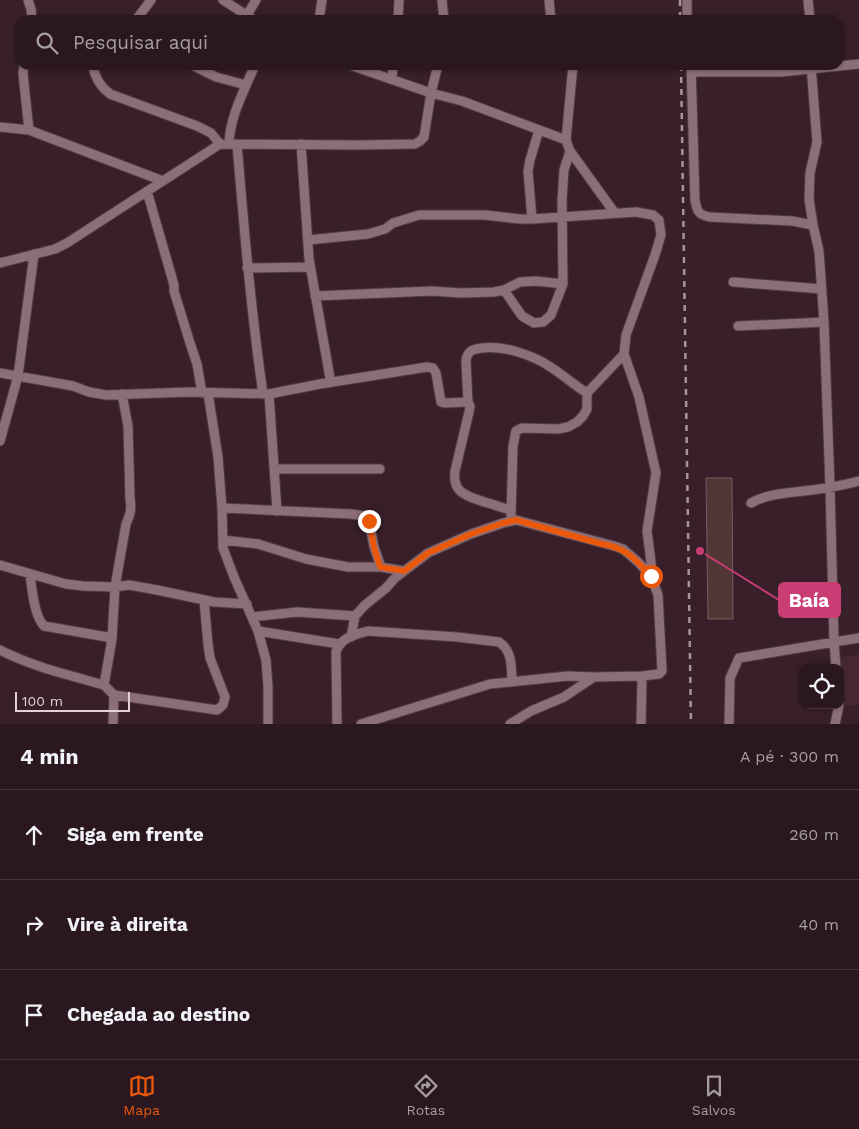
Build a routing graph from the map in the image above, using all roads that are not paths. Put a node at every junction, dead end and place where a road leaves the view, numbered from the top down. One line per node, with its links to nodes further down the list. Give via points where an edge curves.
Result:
1 (28, 0): 11 (street)
2 (151, 0): 12 (street)
3 (224, 0): 13 (street)
4 (256, 0): 14 (street)
5 (322, 0): 15 (street)
6 (399, 0): 16 (street)
7 (442, 0): 17 (street)
8 (549, 0): 18 (street)
9 (687, 0): 19 (street)
10 (808, 0): 20 (street)
11 (32, 15)
12 (140, 15)
13 (246, 15)
14 (251, 15)
15 (320, 15)
16 (398, 15)
17 (444, 15)
18 (550, 15)
19 (687, 15)
20 (810, 15)
21 (859, 64): 22 (street)
22 (844, 65)
23 (23, 70): 39 (street)
24 (94, 70): 42 (street, via 102,88 110,94 197,126)
25 (201, 70): 36 (street, via 216,78)
26 (253, 70): 36 (street)
27 (365, 70): 35 (street)
28 (393, 70): 35 (street)
29 (437, 70): 37 (street)
30 (573, 70): 41 (street)
31 (691, 70): 50 (street, via 695,200 702,216)
32 (736, 70): 33 (street)
33 (793, 70)
34 (811, 70): 50 (street, via 817,142 810,173)
35 (392, 79): 37 (street)
36 (246, 85): 42 (street, via 235,112)
37 (431, 93): 40 (street, via 468,103); 43 (street, via 424,137 415,144)
38 (0, 127): 39 (street)
39 (29, 130): 45 (street)
40 (539, 130): 41 (street); 49 (street, via 528,171)
41 (566, 140): 44 (street)
42 (229, 144): 43 (street); 45 (street); 55 (street)
43 (301, 144): 51 (street)
44 (570, 151): 47 (street); 48 (street, via 564,170)
45 (164, 181): 46 (street)
46 (147, 191): 52 (street, via 67,243); 67 (street)
47 (614, 212): 48 (street); 63 (street, via 653,215 659,220 661,235 626,335)
48 (562, 217): 49 (street); 57 (street)
49 (532, 219): 51 (street, via 419,215 368,234)
50 (813, 225): 58 (street)
51 (308, 240): 54 (street)
52 (34, 254): 53 (street); 65 (street)
53 (0, 263)
54 (310, 267): 55 (street); 60 (street)
55 (247, 268): 70 (street, via 255,340)
56 (733, 282): 58 (street)
57 (563, 284): 59 (street, via 520,282); 59 (street, via 552,315 543,322 534,323 522,316)
58 (822, 289): 61 (street)
59 (504, 290): 60 (street)
60 (315, 296): 66 (street)
61 (824, 322): 62 (street); 76 (street)
62 (738, 326)
63 (624, 354): 68 (street); 87 (street, via 639,397 656,473 647,530)
64 (0, 373): 65 (street)
65 (18, 376): 69 (street, via 97,394); 72 (street)
66 (330, 383): 70 (street); 71 (street, via 427,367 436,373 441,402)
67 (205, 393): 69 (street); 70 (street); 78 (street, via 218,457)
68 (587, 393): 71 (street, via 542,362 518,352 488,347 476,348 467,355); 79 (street, via 587,409 577,422 568,427 522,428 516,431)
69 (122, 394): 88 (street, via 128,426 131,514 124,531)
70 (266, 394): 73 (street)
71 (468, 402): 79 (street, via 469,412 454,471 456,485 465,495)
72 (0, 441)
73 (274, 468): 74 (street); 80 (street)
74 (380, 469)
75 (859, 481): 76 (street)
76 (830, 487): 77 (street, via 758,499); 97 (street)
77 (751, 503)
78 (222, 508): 80 (street); 82 (street)
79 (511, 510): 81 (street)
80 (277, 511): 84 (street, via 365,516)
81 (512, 521): 85 (street, via 428,553); 87 (street, via 531,523 623,549)
82 (223, 540): 84 (street, via 258,544 306,559 348,567); 90 (street, via 226,556)
83 (0, 565): 86 (street)
84 (380, 567): 85 (street)
85 (404, 571): 91 (street)
86 (30, 574): 88 (street, via 66,584); 95 (street, via 39,621 44,626)
87 (651, 576): 101 (street, via 658,596 662,671)
88 (115, 587): 89 (street, via 129,585); 95 (street)
89 (204, 600): 90 (street); 105 (street, via 210,658 225,697 223,705 216,710)
90 (247, 604): 92 (street)
91 (355, 616): 92 (street, via 297,612); 94 (street)
92 (252, 617): 93 (street)
93 (258, 631): 98 (street); 108 (street, via 266,660)
94 (351, 636): 98 (street); 103 (street, via 368,631 499,642 509,653)
95 (112, 638): 104 (street)
96 (859, 638): 97 (street)
97 (834, 642): 100 (street); 113 (street, via 739,658 730,678)
98 (339, 644): 109 (street, via 336,652)
99 (0, 650): 104 (street, via 40,667)
100 (836, 664)
101 (642, 676): 102 (street); 112 (street)
102 (594, 677): 103 (street, via 568,676); 111 (street, via 564,697)
103 (512, 682): 110 (street, via 490,684)
104 (104, 685): 105 (street)
105 (114, 695): 107 (street)
106 (838, 709): 114 (street)
107 (113, 724)
108 (268, 724)
109 (337, 724)
110 (361, 724)
111 (510, 724)
112 (641, 724)
113 (729, 724)
114 (835, 724)

